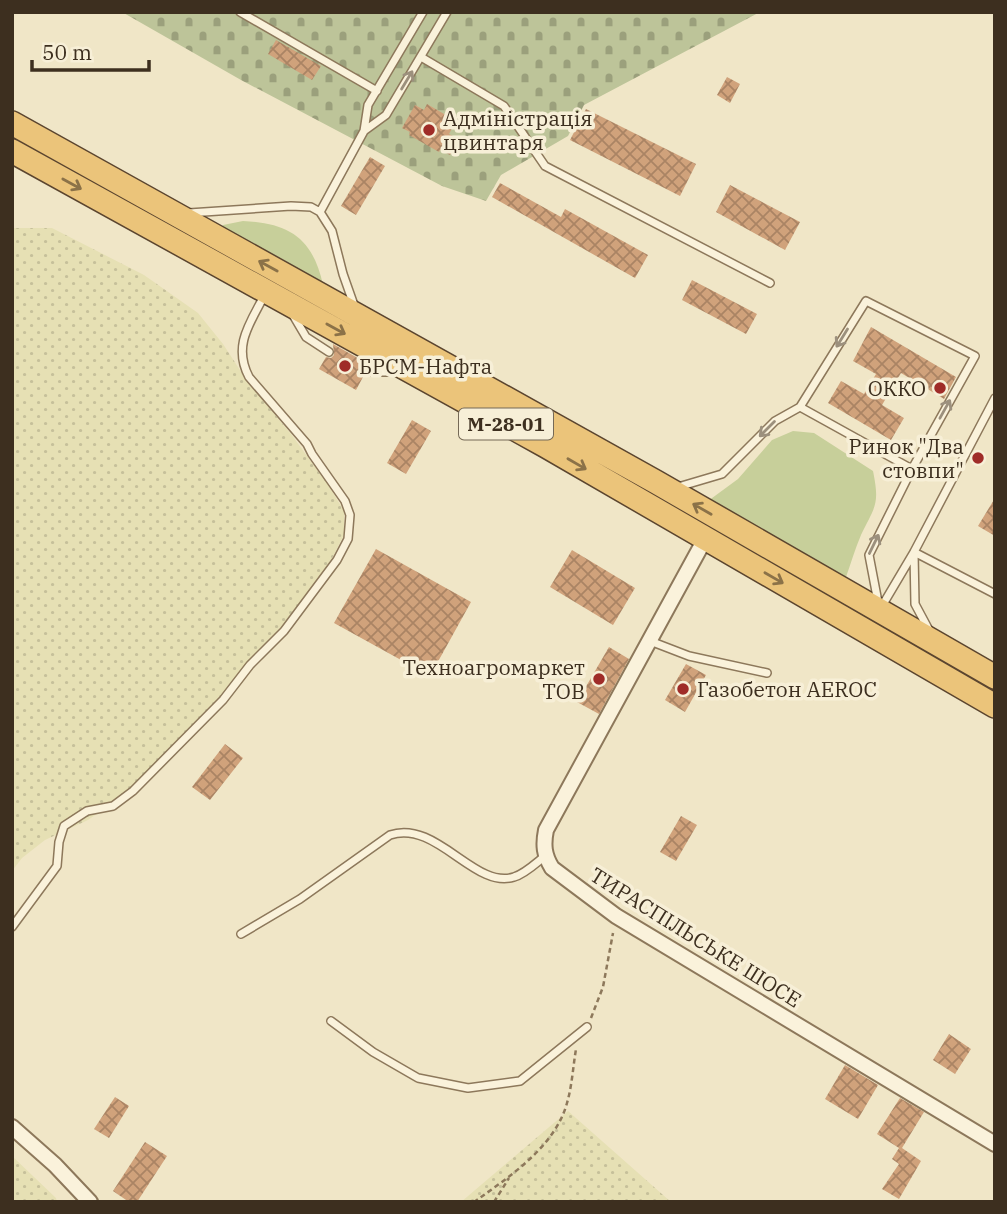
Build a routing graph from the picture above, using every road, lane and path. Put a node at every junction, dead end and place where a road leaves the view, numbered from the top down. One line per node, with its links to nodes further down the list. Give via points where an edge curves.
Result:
1 (240, 12): 5 (lane)
2 (424, 12): 5 (lane)
3 (447, 12): 4 (lane)
4 (421, 57): 7 (lane, one-way to 4, via 386,115); 11 (lane, via 504,106 545,166)
5 (377, 91): 7 (lane, via 368,105)
6 (12, 123): 10 (highway, М-28-01)
7 (365, 131): 9 (lane)
8 (12, 151): 12 (highway, М-28-01, one-way to 12)
9 (320, 212): 10 (lane, via 291,206); 13 (lane, via 332,231)
10 (175, 214): 13 (highway, М-28-01, one-way to 10)
11 (770, 283)
12 (275, 295): 14 (lane, via 306,337); 15 (highway, М-28-01, one-way to 15); 32 (lane, via 246,332 241,359 249,377 307,444 345,501 350,515 348,539 284,632 133,791 113,806 87,811 64,826 57,866)
13 (358, 316): 20 (highway, М-28-01)
14 (329, 352)
15 (412, 371): 16 (lane); 21 (highway, М-28-01, one-way to 21)
16 (366, 372)
17 (995, 398): 22 (lane)
18 (800, 407): 19 (lane); 19 (lane, one-way to 18, via 975,356 866,301); 20 (lane, one-way to 20, via 775,421 722,474)
19 (912, 469): 24 (lane, one-way to 19, via 869,555)
20 (669, 490): 24 (highway, М-28-01, one-way to 20)
21 (705, 539): 25 (street); 29 (highway, М-28-01, one-way to 29)
22 (914, 552): 23 (lane); 24 (lane); 26 (lane, via 915,604)
23 (995, 594)
24 (880, 610): 26 (highway, М-28-01)
25 (650, 641): 27 (lane, via 689,656); 30 (street, via 546,830)
26 (935, 642): 28 (highway, М-28-01)
27 (766, 673)
28 (995, 677)
29 (995, 706)
30 (545, 856): 31 (street, ТИРАСПІЛЬСЬКЕ ШОСЕ, via 552,868); 33 (lane, via 514,877 494,878 420,834 400,832)
31 (616, 916): 35 (path, via 603,987); 37 (street, ТИРАСПІЛЬСЬКЕ ШОСЕ)
32 (12, 927)
33 (242, 934)
34 (331, 1021): 35 (lane, via 418,1078 468,1088 520,1081)
35 (587, 1027): 38 (path, via 576,1050 566,1106 557,1125)
36 (12, 1128): 39 (street)
37 (995, 1144)
38 (511, 1175): 40 (path); 41 (path)
39 (90, 1202)
40 (474, 1202)
41 (495, 1202)

